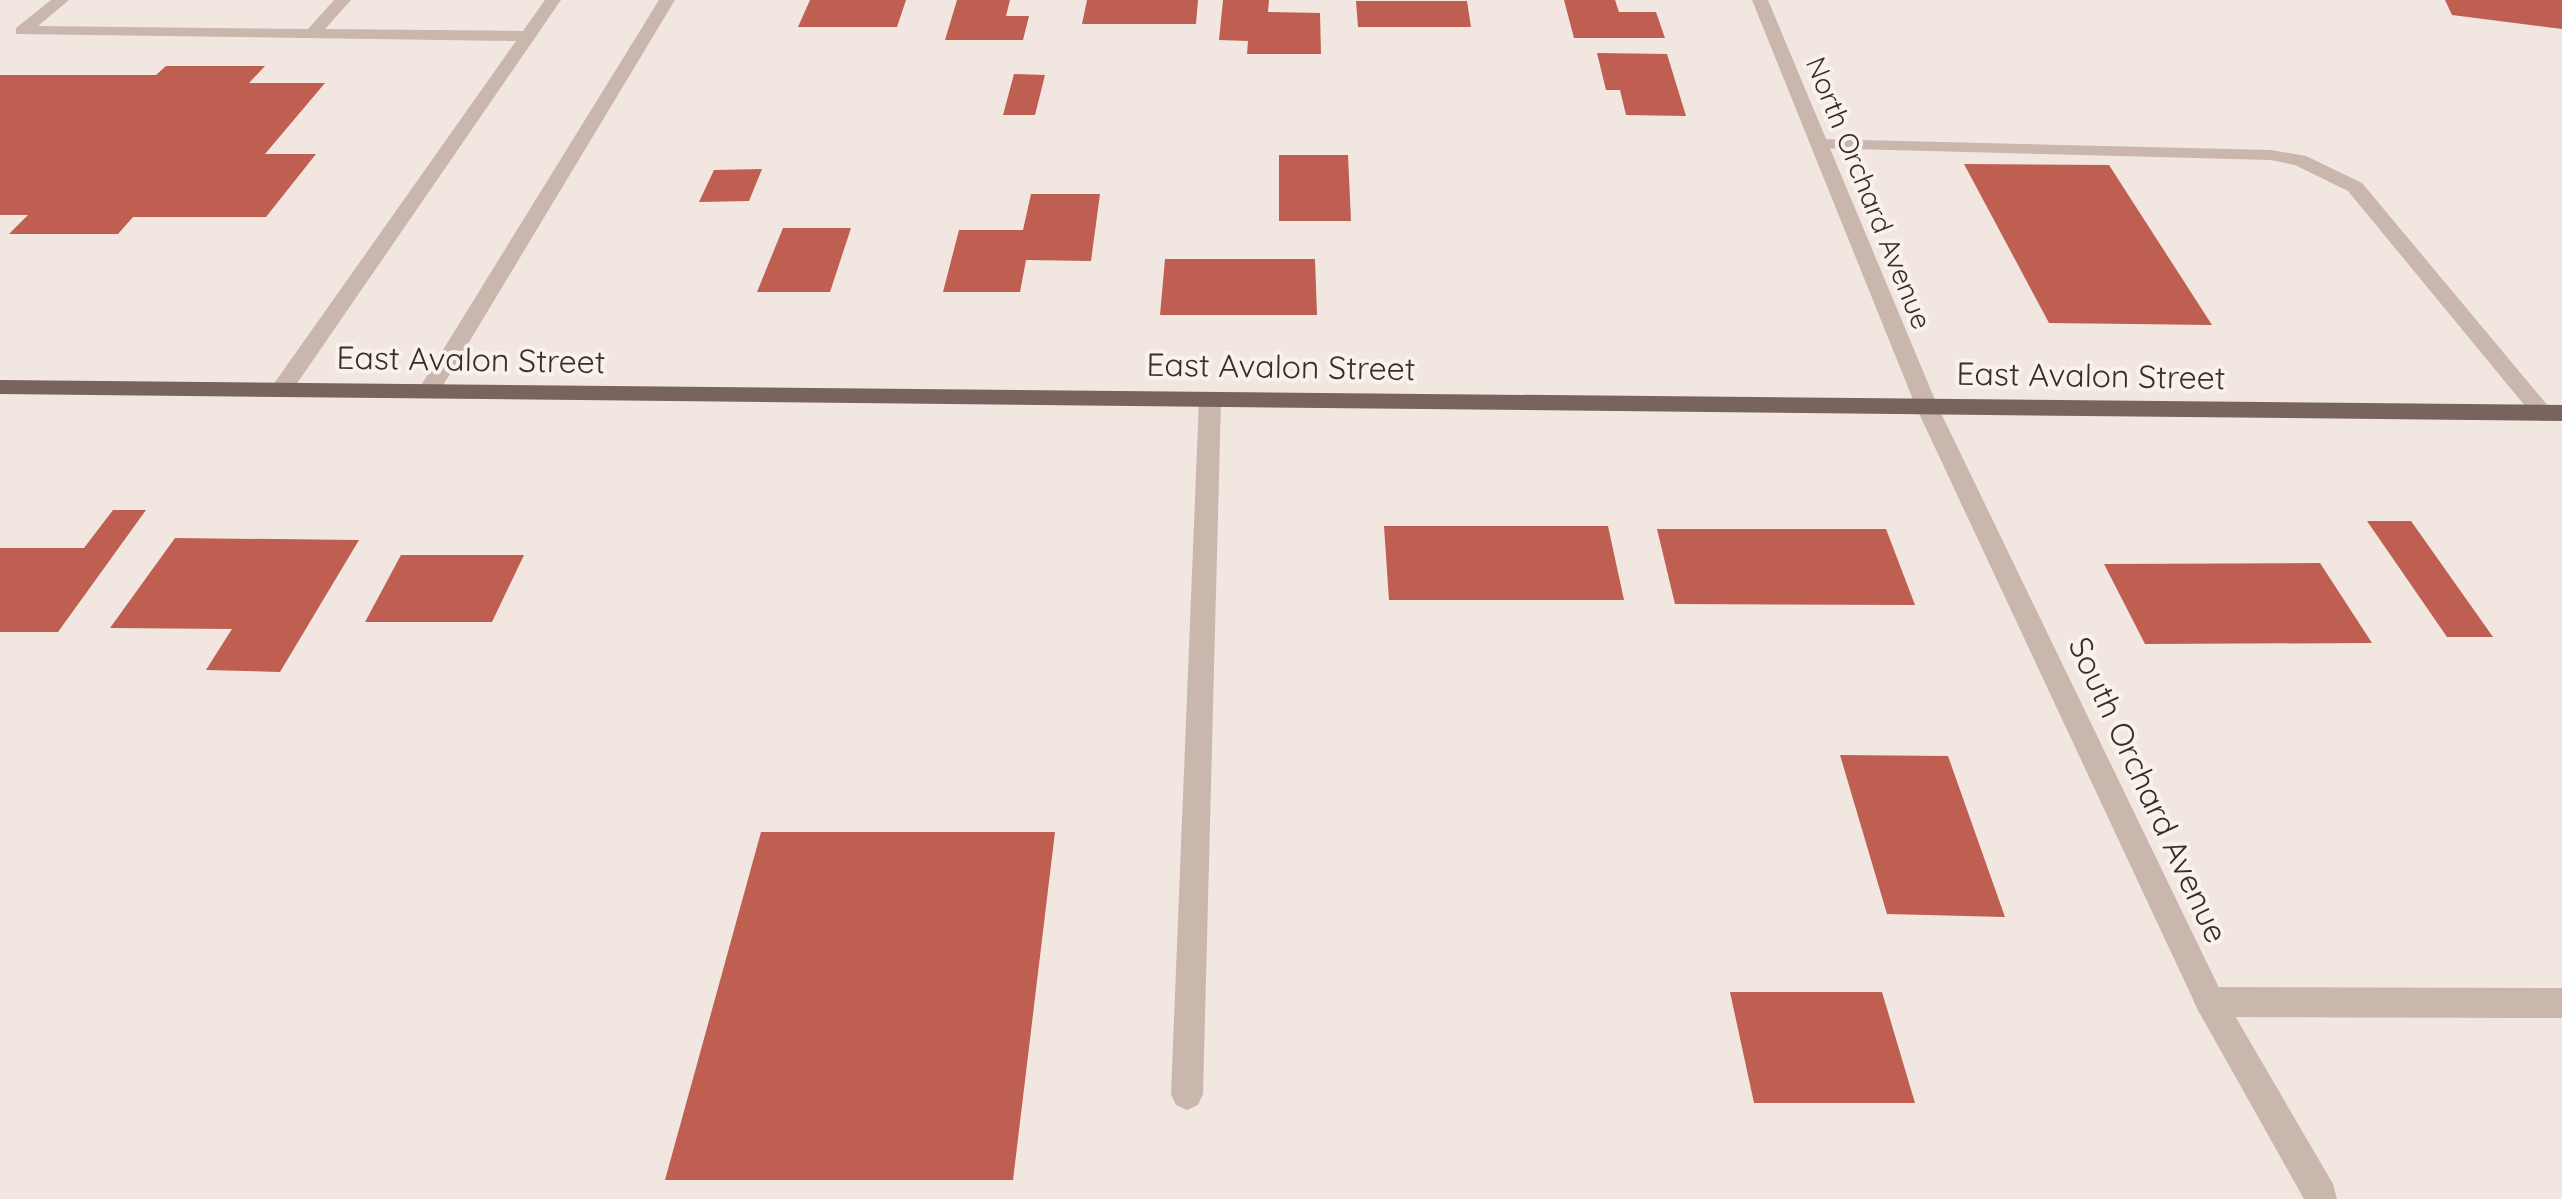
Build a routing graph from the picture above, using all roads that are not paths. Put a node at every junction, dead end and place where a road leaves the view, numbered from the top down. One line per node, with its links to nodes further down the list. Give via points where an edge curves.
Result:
1 (61, 0): 6 (street)
2 (342, 0): 7 (street)
3 (553, 0): 8 (street)
4 (667, 0): 13 (street)
5 (1760, 0): 10 (street, North Orchard Avenue)
6 (22, 32): 7 (street); 9 (street)
7 (312, 34): 8 (street)
8 (528, 36): 12 (street)
9 (0, 38)
10 (1819, 144): 15 (street, North Orchard Avenue); 16 (street, via 2300,160 2355,187)
11 (0, 388): 12 (main road, East Avalon Street)
12 (281, 390): 13 (main road, East Avalon Street)
13 (428, 392): 14 (main road, East Avalon Street)
14 (1210, 399): 15 (main road, East Avalon Street); 19 (street)
15 (1927, 406): 16 (main road, East Avalon Street); 17 (street, South Orchard Avenue)
16 (2553, 413)
17 (2210, 1002): 18 (street); 20 (street, South Orchard Avenue)
18 (2562, 1003)
19 (1187, 1094)
20 (2322, 1197)

